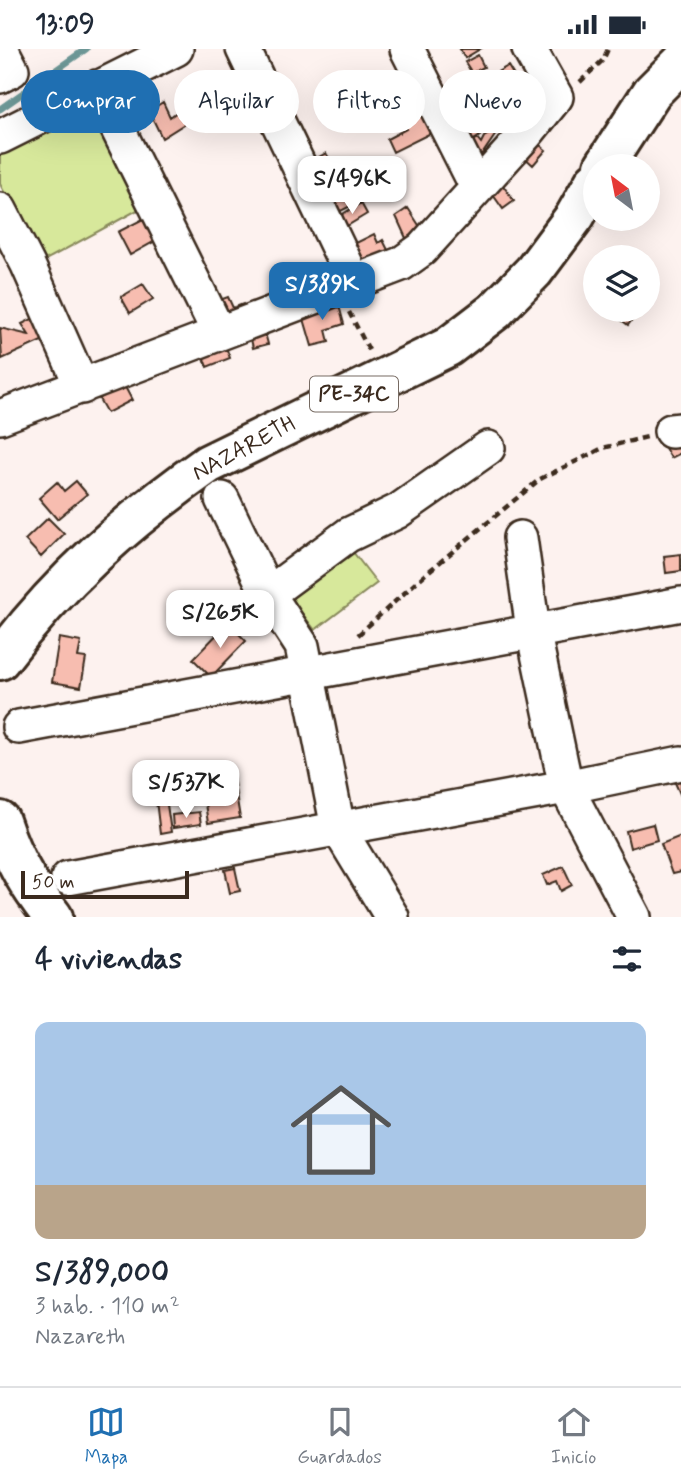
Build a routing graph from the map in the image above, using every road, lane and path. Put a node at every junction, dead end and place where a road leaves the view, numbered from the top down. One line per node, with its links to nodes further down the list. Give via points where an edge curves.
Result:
1 (1, 49): 9 (street, via 12,70)
2 (176, 49): 8 (street)
3 (243, 49): 18 (street)
4 (407, 49): 15 (street)
5 (529, 49): 10 (street)
6 (608, 49): 10 (path, via 603,60)
7 (681, 63): 14 (main road, via 652,92)
8 (132, 70)
9 (0, 76)
10 (568, 90): 15 (street)
11 (21, 126): 13 (street)
12 (120, 133): 19 (street)
13 (0, 137)
14 (612, 154)
15 (477, 187): 18 (street, via 422,249 401,264)
16 (583, 202): 20 (main road, NAZARETH / PE-34C, via 534,271 495,311 448,347)
17 (0, 210): 21 (street)
18 (346, 286): 19 (street); 20 (path)
19 (219, 333): 21 (street)
20 (385, 379): 31 (main road, NAZARETH / PE-34C, via 208,464 171,490 79,569 29,621)
21 (82, 387): 22 (street)
22 (0, 417)
23 (676, 431): 30 (path, via 603,448 540,479)
24 (488, 448): 27 (street, via 398,511 348,535)
25 (222, 499): 27 (street)
26 (520, 538): 29 (street)
27 (268, 594): 32 (street, via 302,646)
28 (681, 604): 29 (street)
29 (533, 631): 32 (street); 35 (street)
30 (352, 641)
31 (0, 660)
32 (308, 675): 33 (street); 37 (street)
33 (19, 727)
34 (681, 763): 35 (street)
35 (565, 787): 37 (street); 41 (street)
36 (0, 821): 39 (main road, via 28,885)
37 (338, 828): 38 (street); 40 (street)
38 (68, 878)
39 (53, 917)
40 (392, 917)
41 (634, 917)

